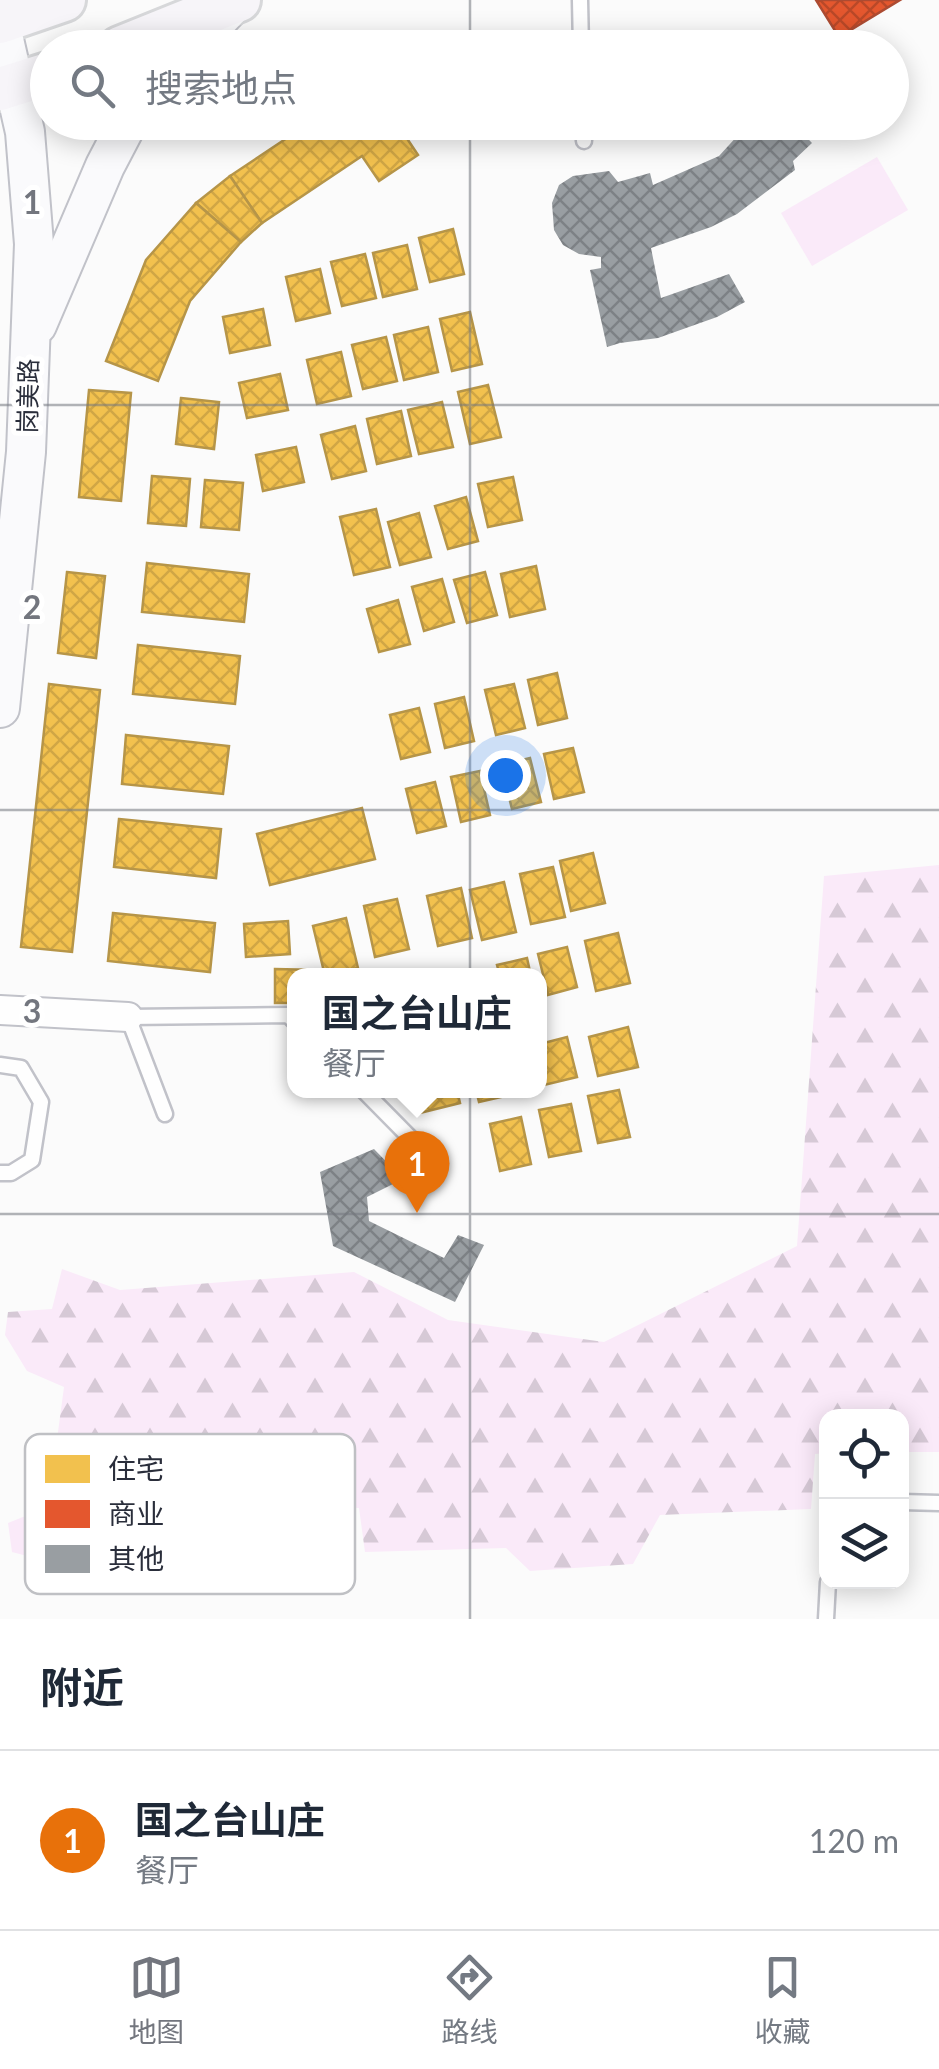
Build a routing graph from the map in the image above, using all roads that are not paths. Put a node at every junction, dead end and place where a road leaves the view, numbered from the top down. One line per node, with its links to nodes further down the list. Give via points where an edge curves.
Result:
1 (64, 0): 4 (main road)
2 (580, 0): 7 (lane)
3 (236, 2): 5 (main road); 6 (main road)
4 (0, 22): 8 (main road, 岗美路)
5 (165, 30)
6 (209, 30)
7 (581, 30)
8 (21, 82): 10 (main road, 岗美路, via 26,142)
9 (119, 140): 11 (main road)
10 (17, 244): 11 (main road, 岗美路)
11 (28, 346): 12 (main road, 岗美路, via 26,452)
12 (0, 708)
13 (0, 1010): 15 (street)
14 (287, 1015): 15 (lane)
15 (128, 1017): 18 (lane)
16 (0, 1065): 20 (lane, via 21,1068 40,1102 32,1160)
17 (371, 1098): 19 (lane)
18 (166, 1114)
19 (434, 1163)
20 (0, 1173)
21 (909, 1502): 22 (lane)
22 (939, 1503)
23 (828, 1589): 24 (lane)
24 (826, 1619)

